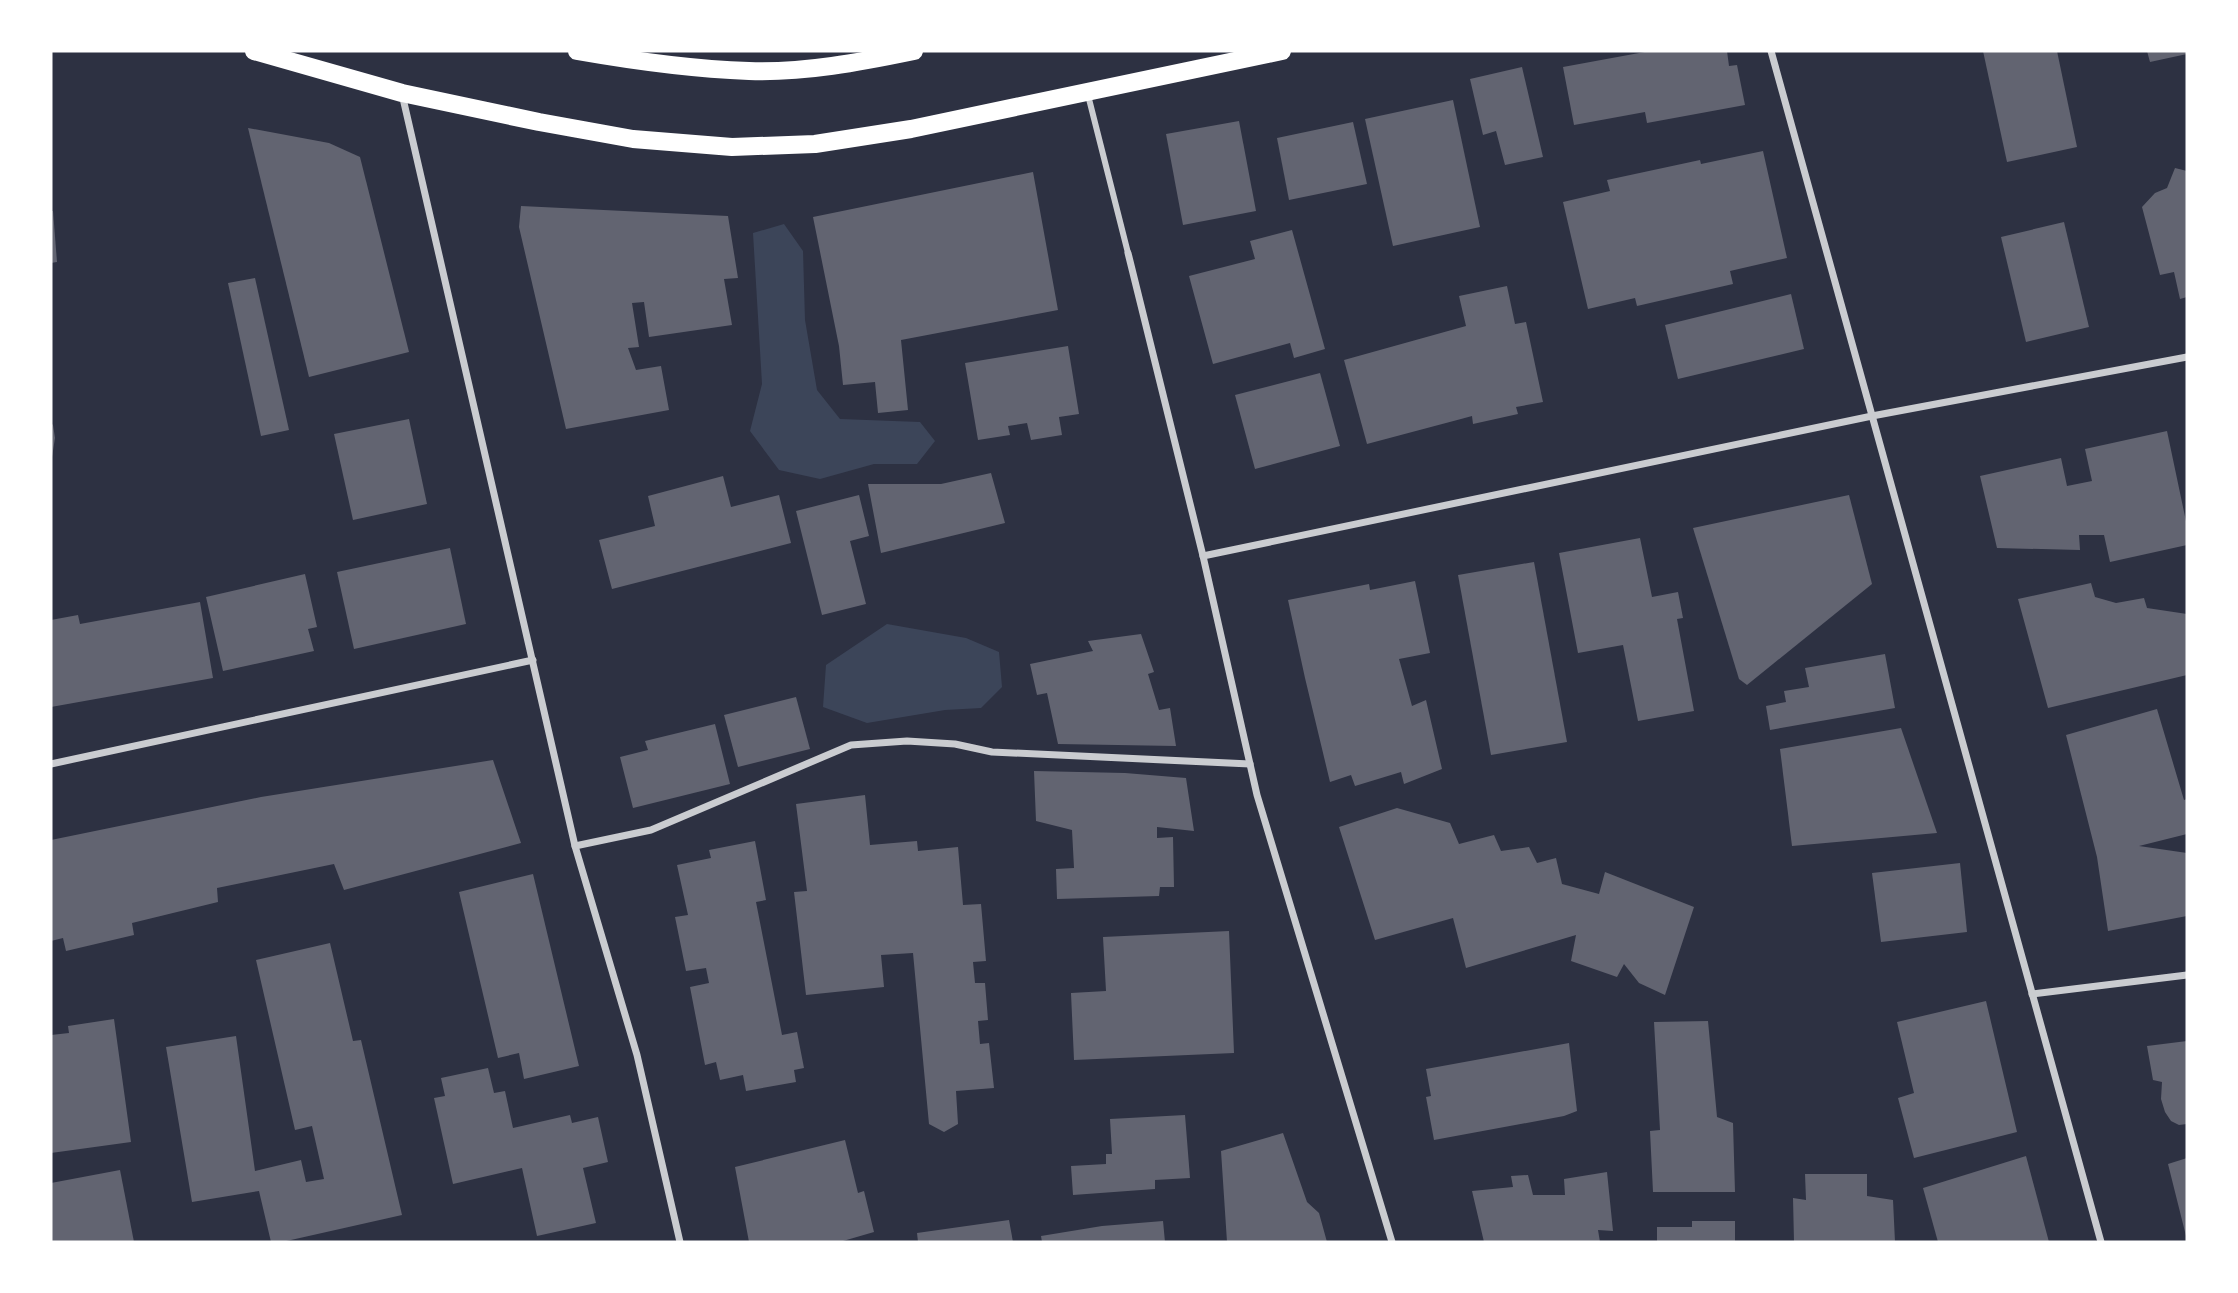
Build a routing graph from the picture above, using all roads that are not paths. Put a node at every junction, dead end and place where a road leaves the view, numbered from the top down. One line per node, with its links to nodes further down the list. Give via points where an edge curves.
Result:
1 (254, 51): 7 (main road)
2 (577, 51): 3 (main road, via 652,64 751,72 825,67)
3 (915, 51)
4 (1282, 51): 6 (main road)
5 (1771, 51): 10 (street)
6 (1087, 92): 7 (main road, via 911,130 816,144 732,147 634,139); 8 (street)
7 (402, 93): 12 (street)
8 (1128, 253): 11 (street)
9 (2187, 357): 10 (street)
10 (1872, 416): 11 (street); 17 (street)
11 (1203, 556): 14 (street)
12 (533, 660): 13 (street); 15 (street)
13 (51, 764)
14 (1250, 764): 15 (street, via 992,752 907,741 851,745 652,830); 19 (street)
15 (575, 845): 18 (street, via 637,1055)
16 (2187, 975): 17 (street)
17 (2032, 994): 20 (street)
18 (680, 1242)
19 (1391, 1242)
20 (2101, 1242)

